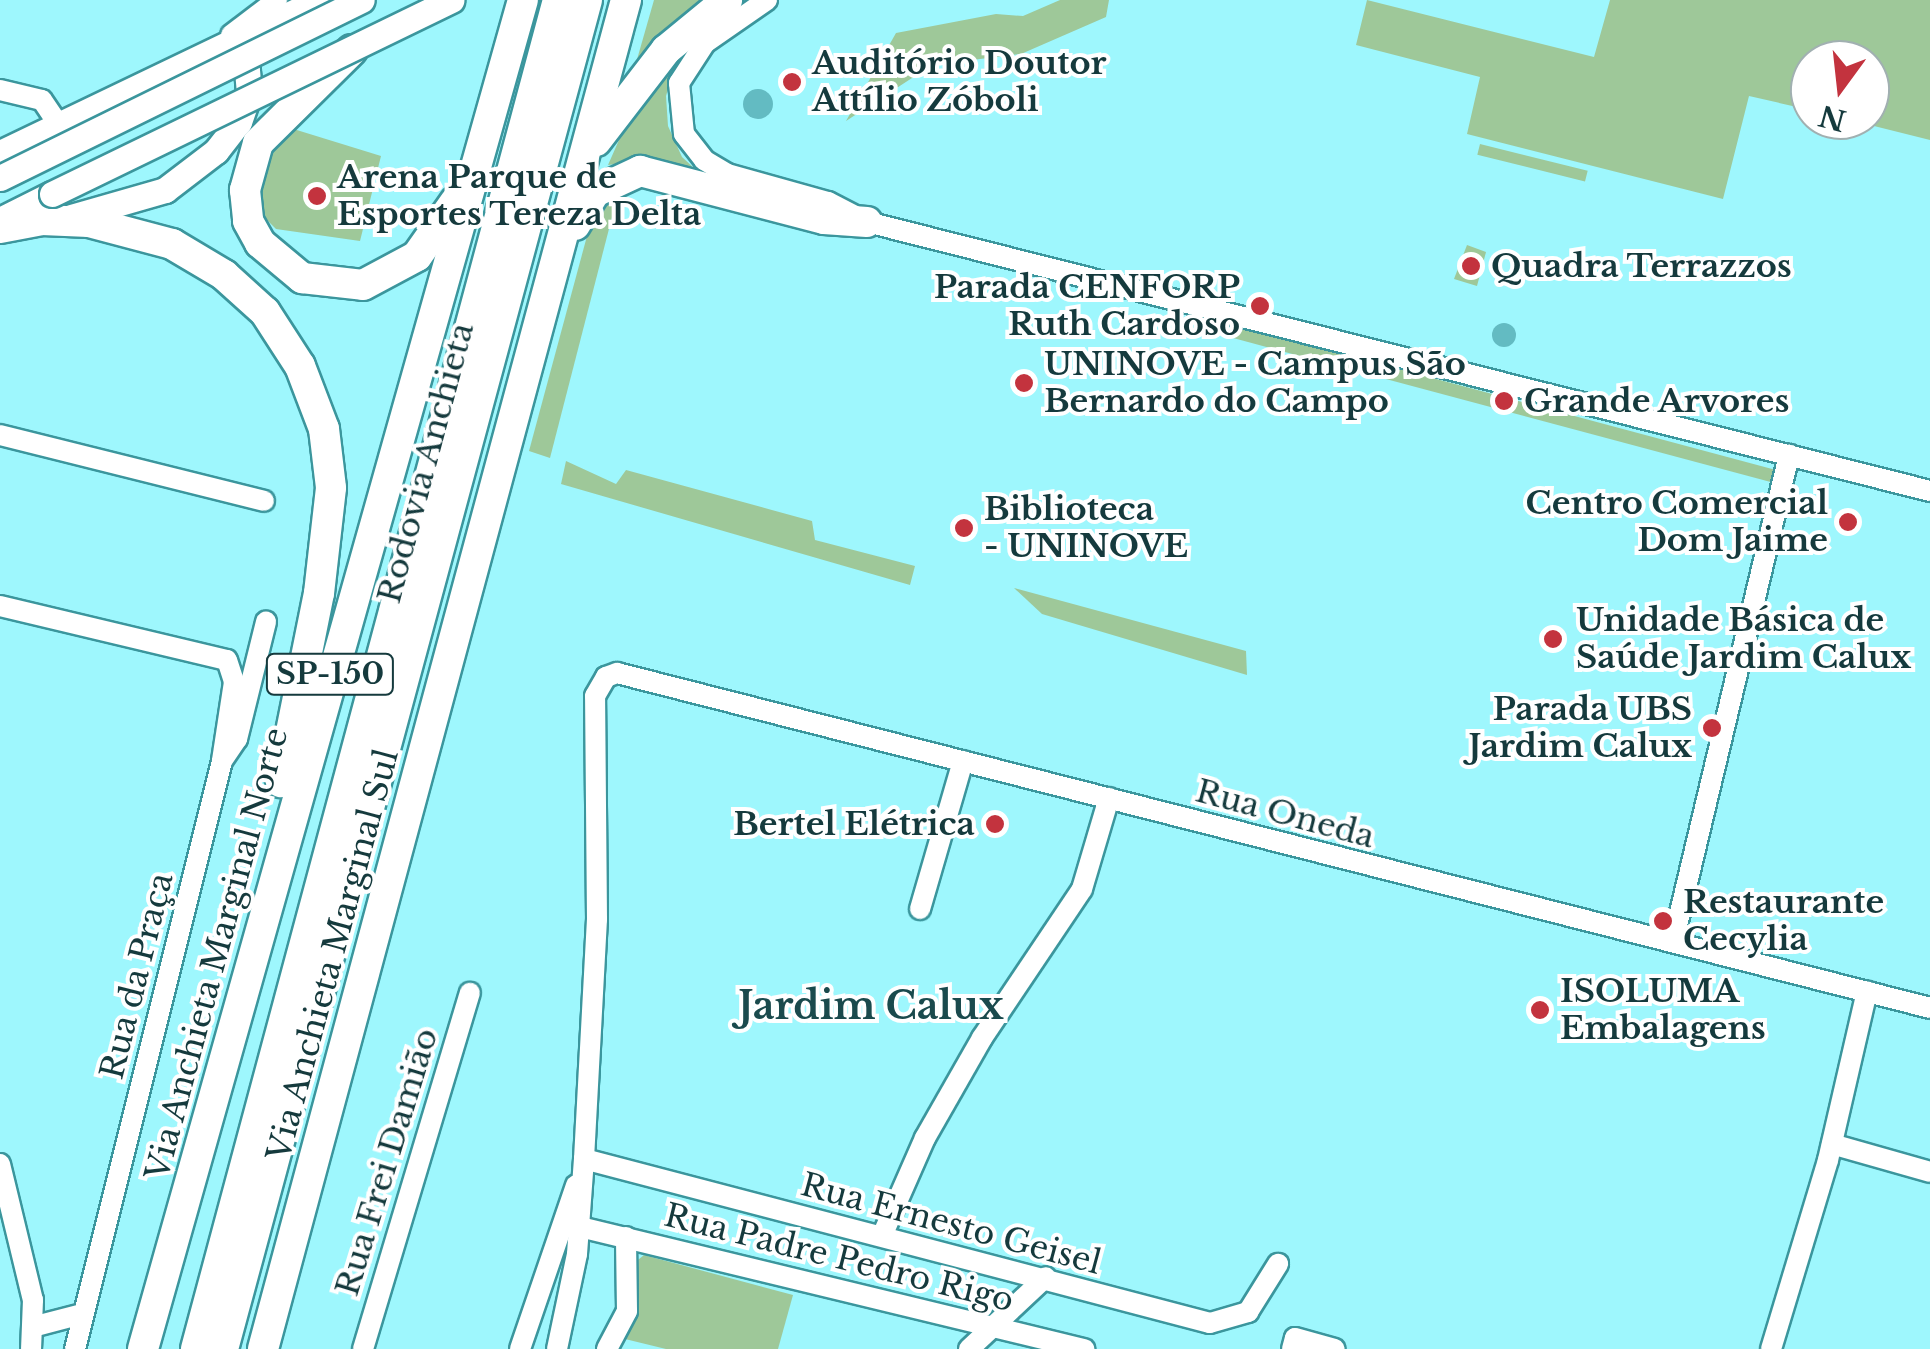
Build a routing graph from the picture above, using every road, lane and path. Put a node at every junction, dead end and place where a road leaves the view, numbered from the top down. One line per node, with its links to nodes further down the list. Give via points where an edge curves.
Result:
1 (277, 0): 11 (street)
2 (320, 0): 11 (main road)
3 (362, 0): 18 (main road, bridge)
4 (451, 0): 12 (main road, bridge)
5 (523, 0): 16 (highway, Via Anchieta Marginal Norte / SP-150)
6 (558, 0): 37 (highway, Rodovia Anchieta / SP-150)
7 (587, 0): 62 (highway, Rodovia Anchieta / SP-150)
8 (626, 0): 17 (highway, Via Anchieta Marginal Sul / SP-150)
9 (727, 0): 17 (highway, via 640,79)
10 (766, 0): 21 (street, via 687,64 676,93 684,134 718,170 828,202)
11 (217, 46): 14 (main road); 19 (main road, via 237,55 249,86 239,122 216,151 145,199)
12 (356, 46): 16 (highway, bridge, via 283,112 250,166 246,206 253,233 269,254 302,278 349,287 398,270 436,234); 19 (main road, bridge)
13 (0, 90): 14 (street, via 42,100)
14 (59, 125): 15 (main road)
15 (0, 153)
16 (477, 164): 24 (highway, Via Anchieta Marginal Norte / SP-150)
17 (581, 165): 23 (highway, Via Anchieta Marginal Sul / SP-150)
18 (0, 178)
19 (54, 207): 20 (main road); 22 (highway); 34 (highway, via 152,237 224,275 274,324 316,403 330,459 329,520 281,775)
20 (0, 220)
21 (867, 222): 23 (highway, via 824,219 634,172 590,197); 26 (street)
22 (0, 228)
23 (548, 288): 63 (highway, Via Anchieta Marginal Sul / SP-150)
24 (419, 366): 34 (highway, Via Anchieta Marginal Norte / SP-150); 37 (highway, via 349,724 311,871)
25 (0, 435): 28 (street)
26 (1805, 452): 27 (street, via 1906,477); 36 (street)
27 (1930, 490)
28 (264, 501)
29 (0, 606): 31 (street, via 227,660 234,682)
30 (266, 622): 31 (street, Rua da Praça, via 236,739)
31 (222, 761): 53 (street, Rua da Praça)
32 (963, 761): 33 (street, Rua Oneda); 35 (street); 42 (street, Rua Oneda, via 626,671 606,677 595,696 598,919)
33 (1108, 798): 36 (street, Rua Oneda); 47 (street, via 1082,889 982,1038 925,1138)
34 (280, 844): 60 (highway, Via Anchieta Marginal Norte / SP-150)
35 (920, 909)
36 (1672, 942): 38 (street, Rua Oneda)
37 (296, 975): 61 (highway, Rodovia Anchieta / SP-150)
38 (1867, 991): 40 (street, Rua Oneda); 41 (street)
39 (470, 992): 64 (street, Rua Frei Damião)
40 (1930, 1008)
41 (1832, 1144): 44 (street); 70 (street)
42 (584, 1159): 46 (street); 47 (street, Rua Ernesto Geisel); 52 (street)
43 (0, 1164): 45 (street)
44 (1930, 1172)
45 (4, 1191): 54 (street)
46 (580, 1226): 48 (street, Rua Padre Pedro Rigo); 51 (street)
47 (882, 1236): 50 (street, Rua Ernesto Geisel)
48 (626, 1237): 55 (street, Rua Padre Pedro Rigo); 57 (street, via 627,1311)
49 (1278, 1264): 50 (street, Rua Ernesto Geisel, via 1248,1312 1217,1323)
50 (1046, 1278): 55 (street)
51 (573, 1283): 52 (street); 66 (street)
52 (543, 1290): 65 (street)
53 (82, 1314): 54 (street); 59 (street, Rua da Praça)
54 (36, 1326): 58 (street)
55 (995, 1326): 67 (street); 68 (street, Rua Padre Pedro Rigo)
56 (1294, 1344): 69 (street)
57 (612, 1348)
58 (31, 1349)
59 (75, 1349)
60 (143, 1349)
61 (196, 1349)
62 (223, 1349)
63 (263, 1349)
64 (362, 1349)
65 (520, 1349)
66 (558, 1349)
67 (970, 1349)
68 (1084, 1349)
69 (1335, 1349)
70 (1771, 1349)

